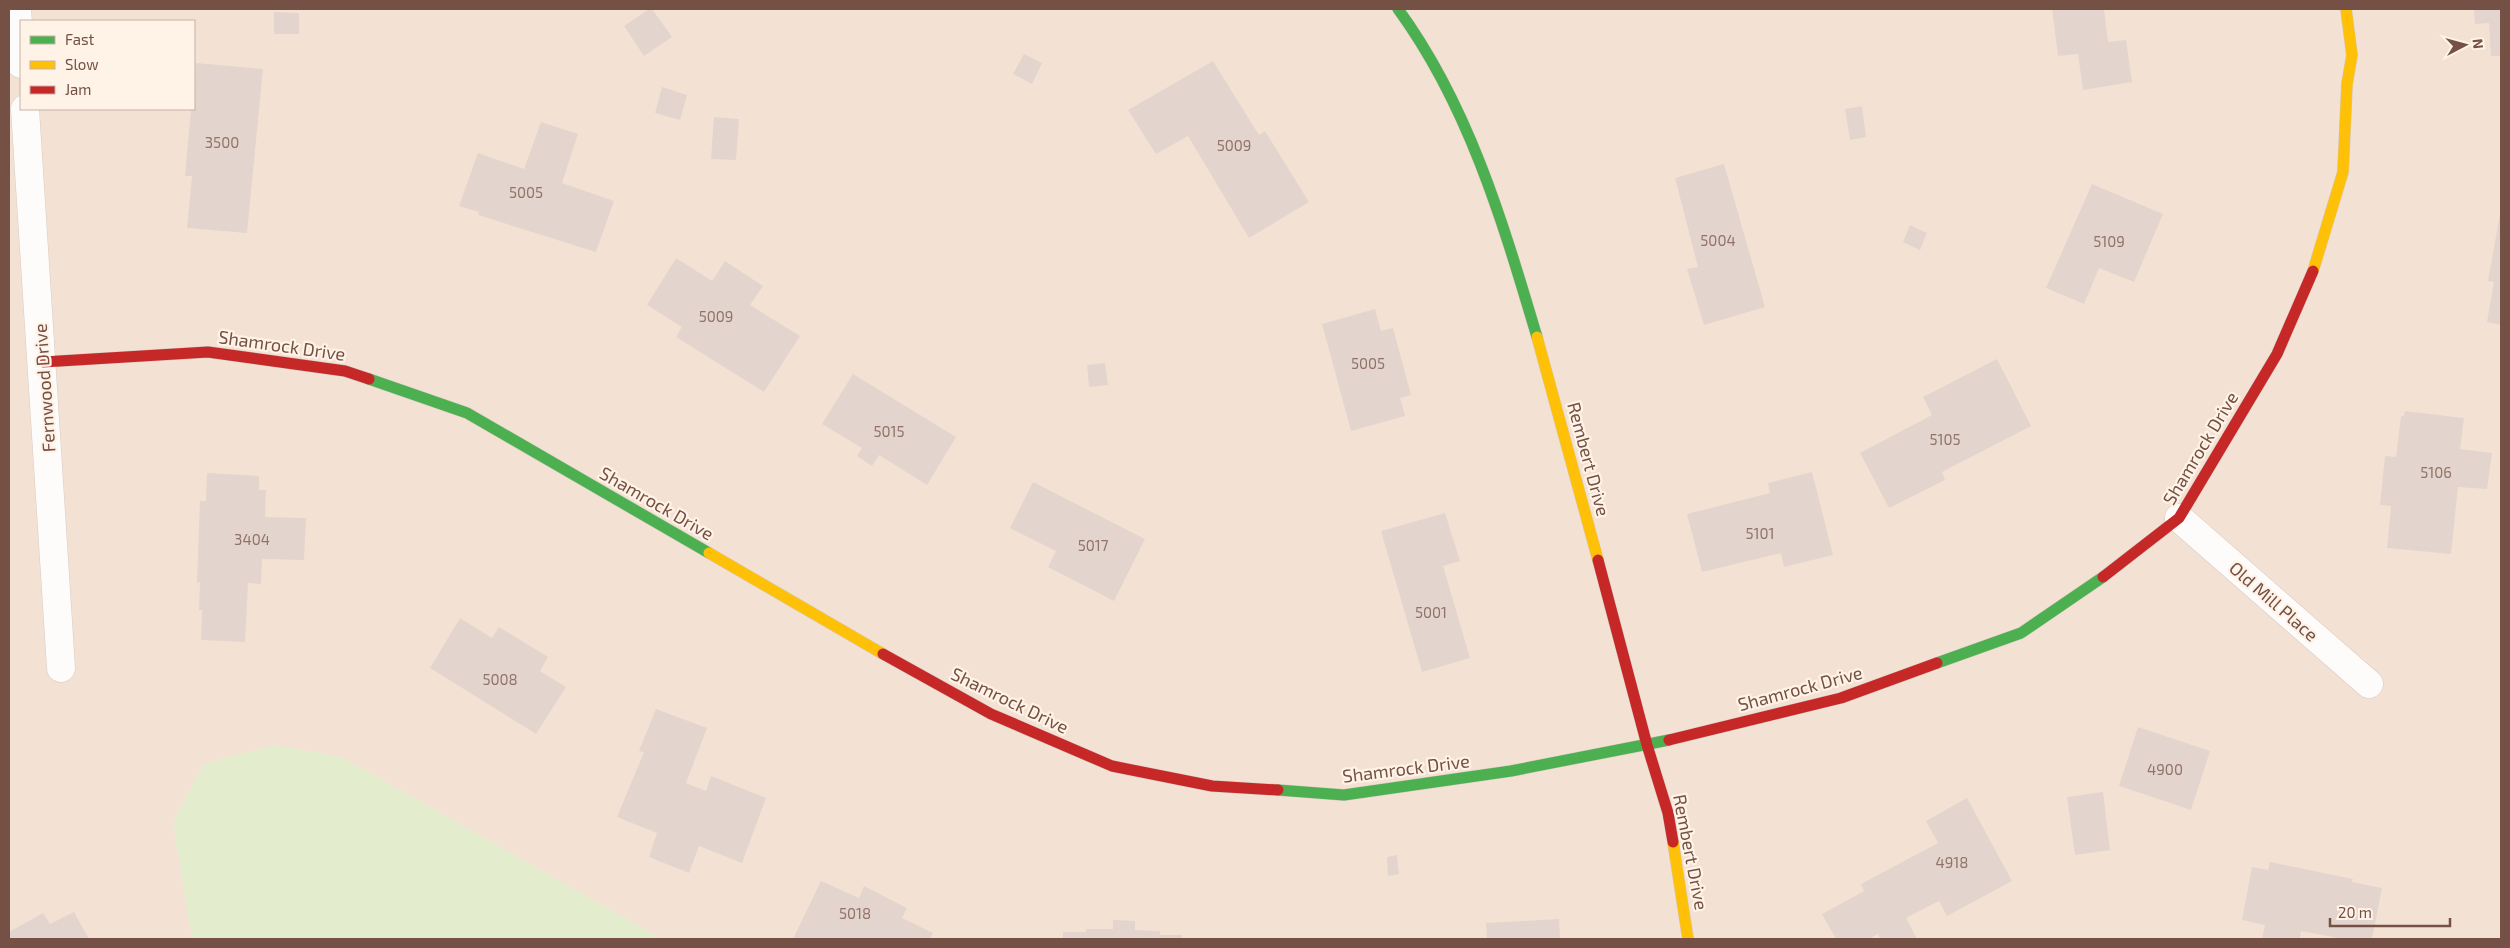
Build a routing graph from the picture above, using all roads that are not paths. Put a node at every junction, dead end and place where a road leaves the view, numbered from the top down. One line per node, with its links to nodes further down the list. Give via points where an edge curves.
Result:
1 (17, 9): 4 (street)
2 (1398, 9): 10 (street, Rembert Drive, via 1420,39 1459,112 1502,220 1551,385)
3 (2346, 9): 7 (street, Shamrock Drive, via 2352,55 2343,172 2318,258 2277,354)
4 (20, 50)
5 (24, 110): 6 (street, Fernwood Drive)
6 (43, 362): 8 (street, Fernwood Drive); 10 (street, Shamrock Drive, via 208,352 345,371 467,413 893,660 992,714 1112,766 1212,786 1344,795 1511,772)
7 (2178, 518): 9 (street, Old Mill Place); 10 (street, Shamrock Drive, via 2118,568 2021,633 1841,698)
8 (61, 668)
9 (2369, 684)
10 (1647, 745): 11 (street, Rembert Drive, via 1668,813)
11 (1688, 939)

